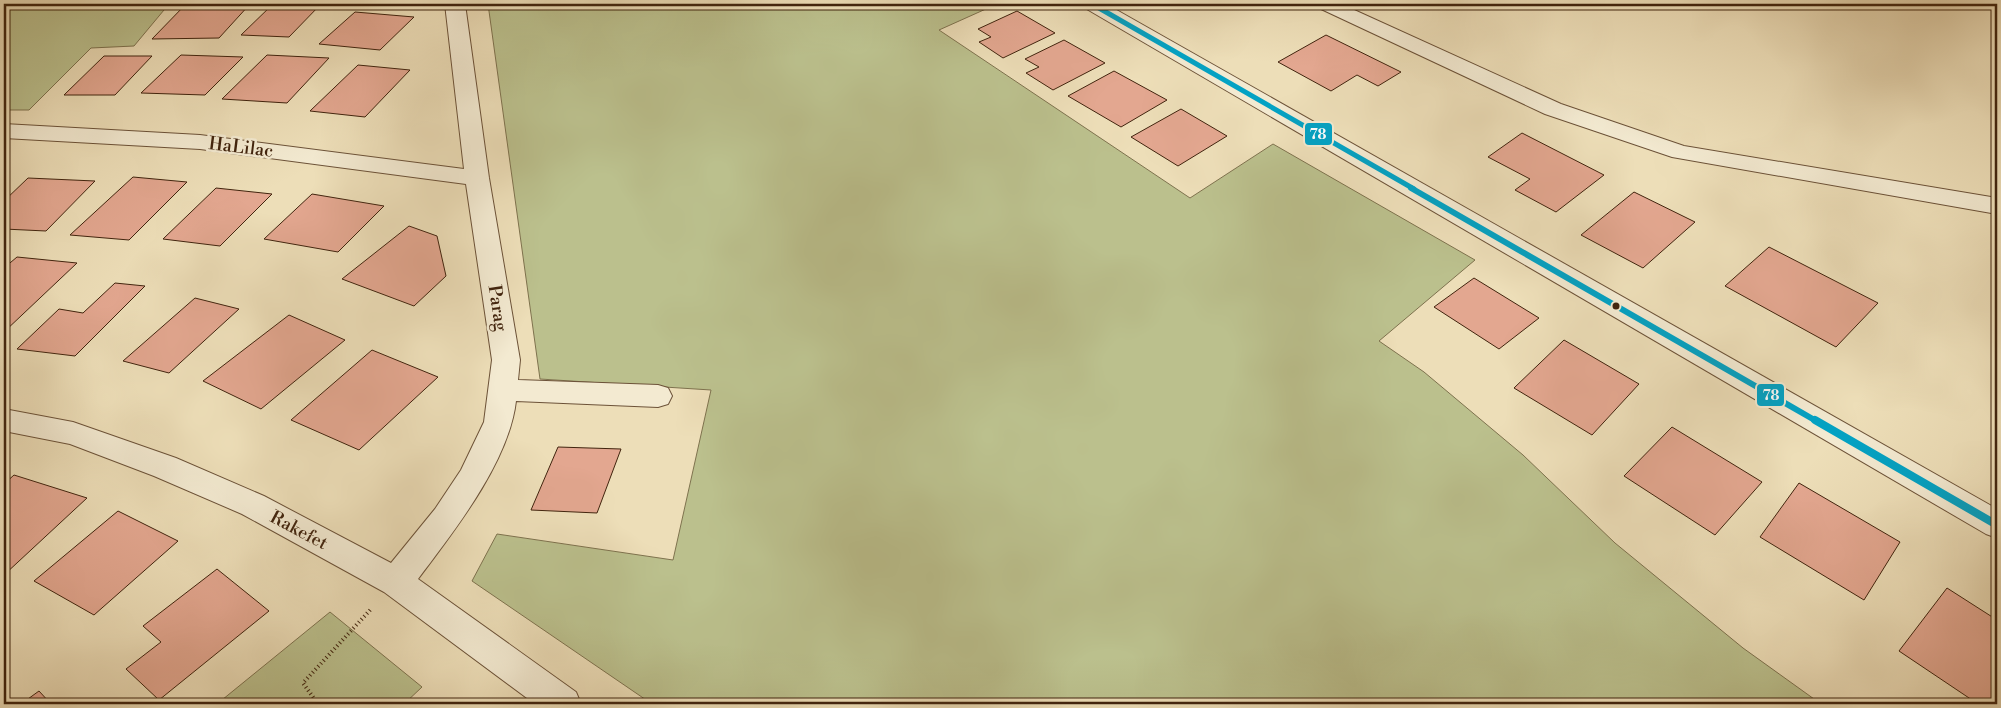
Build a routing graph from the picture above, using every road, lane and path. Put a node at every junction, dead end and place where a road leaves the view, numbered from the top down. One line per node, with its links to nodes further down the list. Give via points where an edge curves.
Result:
1 (456, 4): 5 (street, Parag)
2 (1092, 4): 10 (street)
3 (1326, 4): 6 (street, via 1553,109 1680,152)
4 (4, 131): 5 (street, HaLilac, via 200,142)
5 (476, 178): 7 (street, Parag, via 506,360)
6 (1997, 206)
7 (503, 390): 8 (street); 11 (street, Parag, via 499,422 472,477 446,518)
8 (658, 396)
9 (4, 420): 11 (street, Rakefet, via 73,433 165,467 253,505)
10 (1997, 525)
11 (396, 582): 12 (path, via 304,683); 13 (street, Rakefet)
12 (318, 704)
13 (563, 704)

